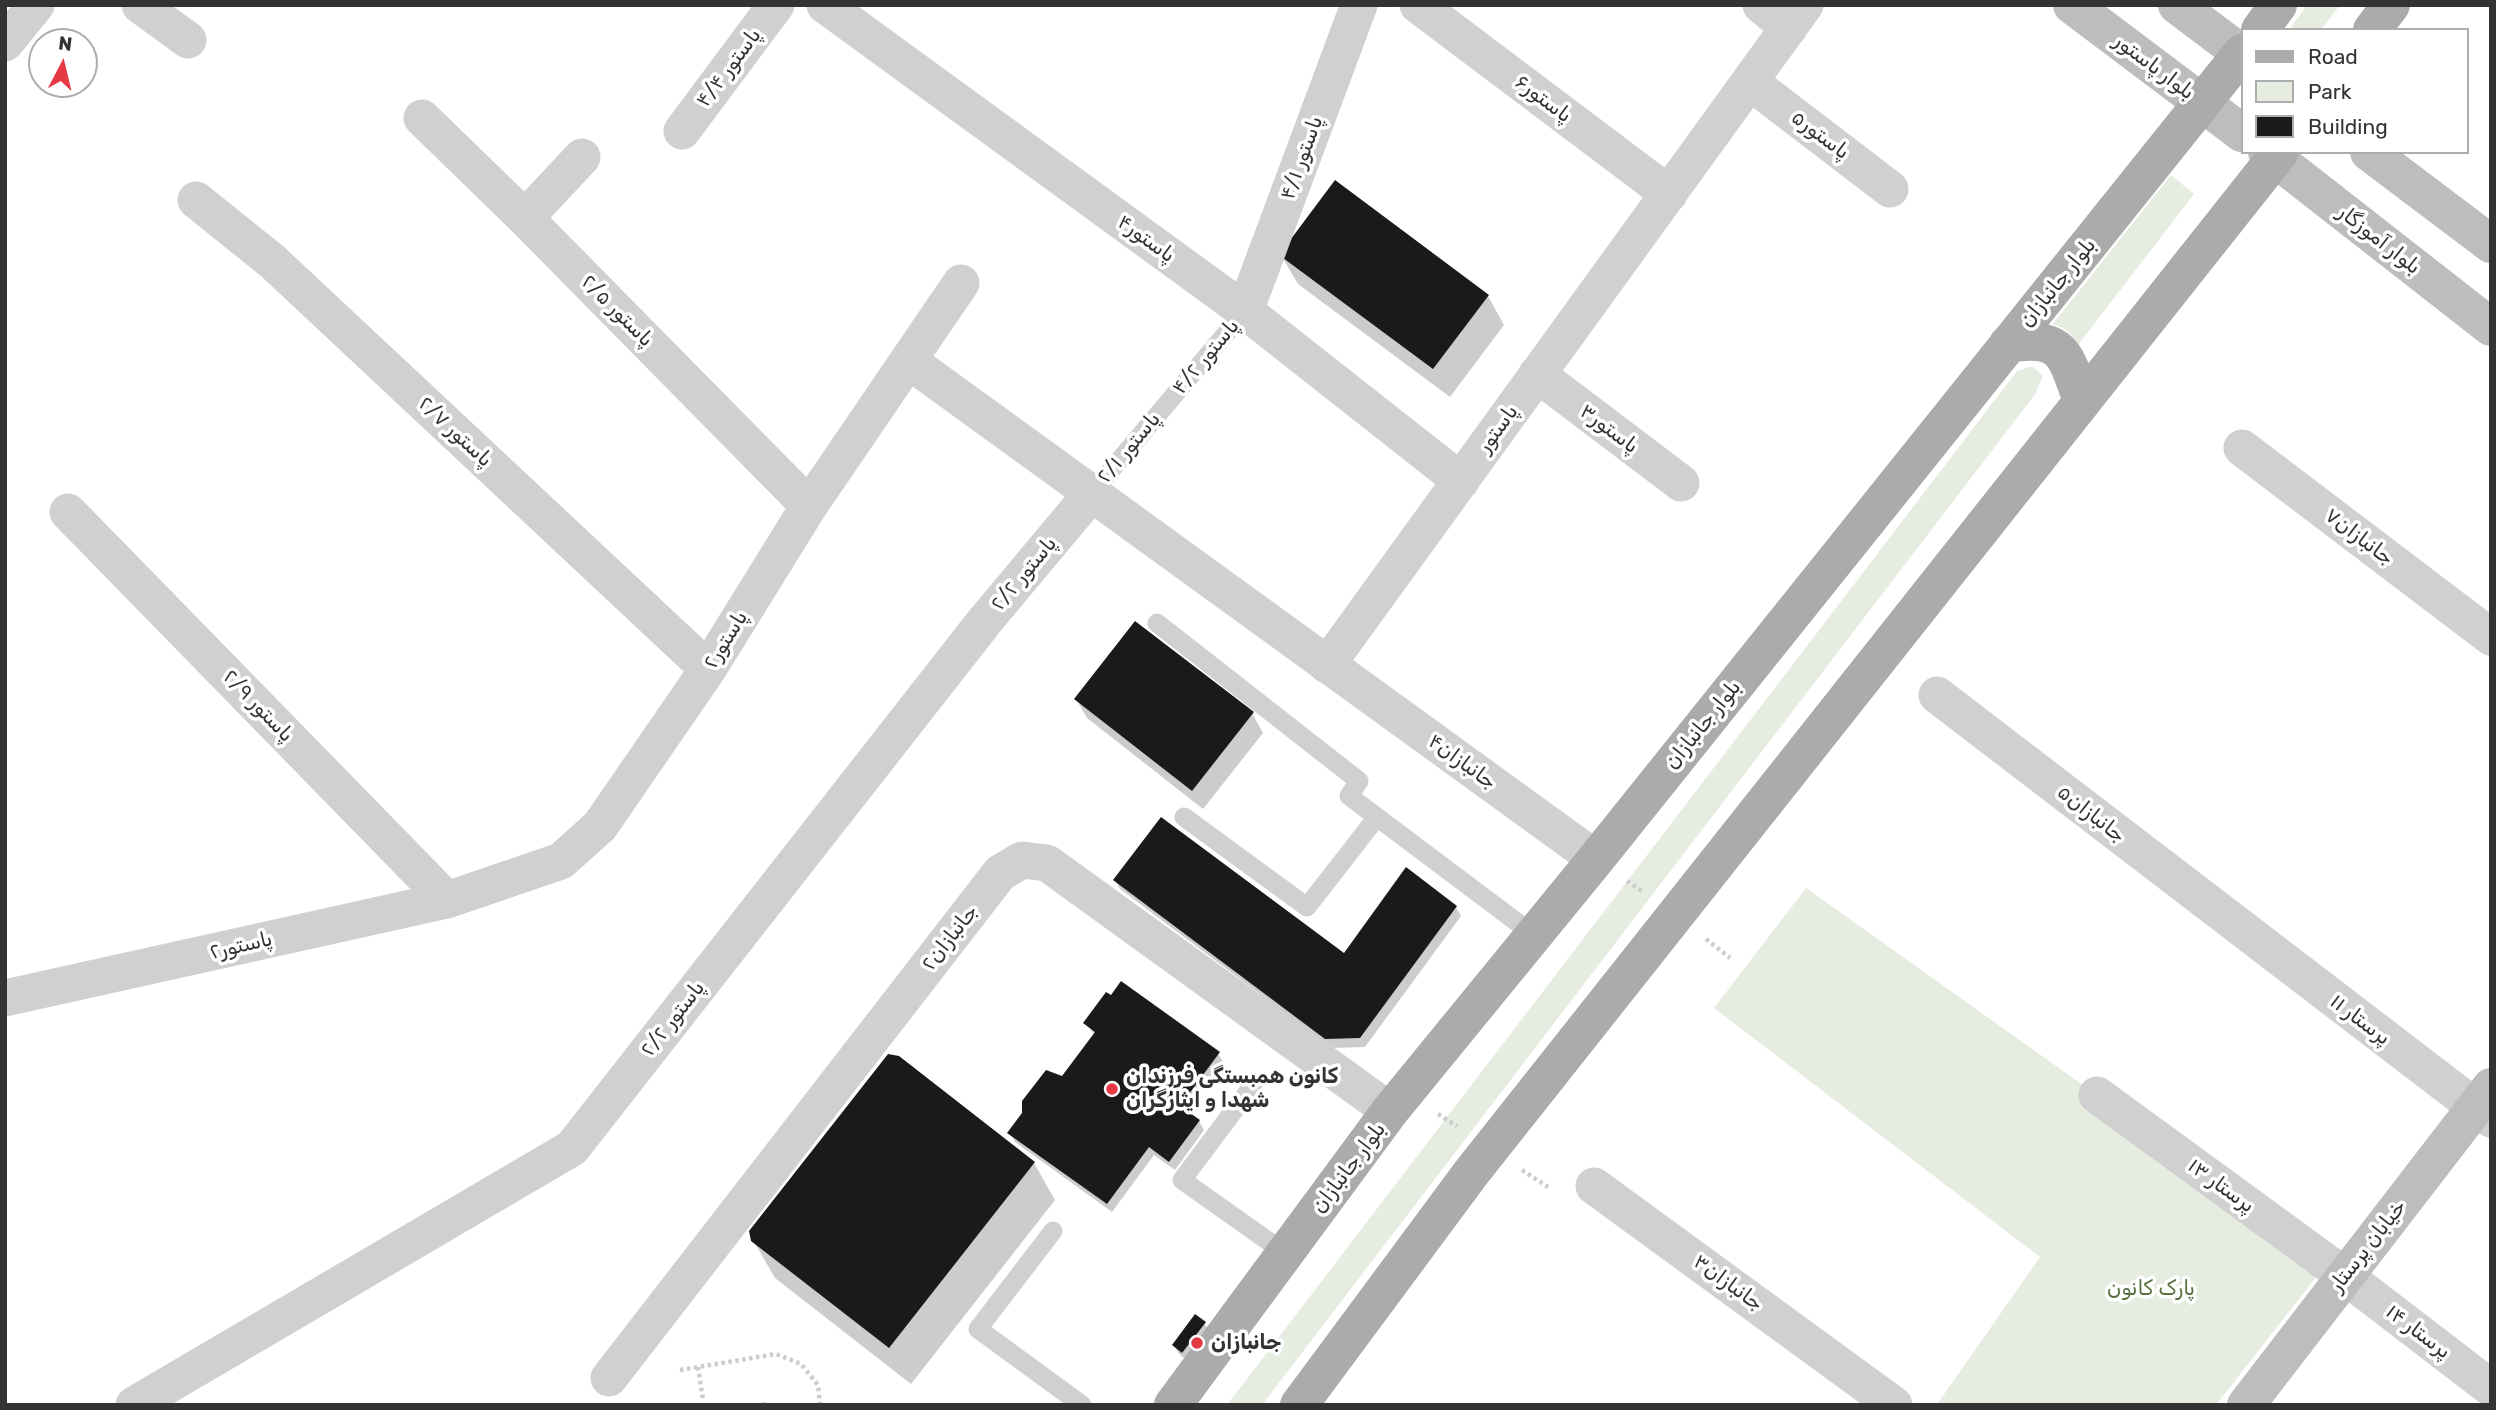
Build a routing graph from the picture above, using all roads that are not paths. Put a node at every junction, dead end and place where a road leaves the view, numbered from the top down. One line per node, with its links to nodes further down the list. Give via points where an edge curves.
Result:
1 (36, 5): 15 (street)
2 (140, 5): 14 (street)
3 (776, 5): 21 (street, پاستور ۴/۴)
4 (825, 5): 32 (street, پاستور۴)
5 (1359, 5): 32 (street, پاستور ۴/۱)
6 (1418, 5): 27 (street, پاستور۶)
7 (2072, 5): 19 (street, بلوار پاستور)
8 (2177, 5): 16 (street)
9 (2278, 5): 12 (main road)
10 (2391, 5): 13 (main road)
11 (1785, 13): 18 (street, پاستور)
12 (2261, 28)
13 (2374, 28)
14 (188, 40)
15 (5, 43)
16 (2240, 52)
17 (2240, 57): 19 (main road, بلوار جانبازان)
18 (1750, 82): 26 (street, پاستور۵); 27 (street, پاستور)
19 (2203, 103): 22 (street); 34 (main road, بلوار جانبازان)
20 (422, 118): 29 (street, پاستور ۲/۵)
21 (682, 131)
22 (2240, 131)
23 (2274, 154): 33 (street, بلوار آموزگار); 37 (main road)
24 (2372, 154): 30 (street)
25 (582, 157): 29 (street)
26 (1890, 189)
27 (1669, 194): 36 (street, پاستور)
28 (196, 200): 48 (street, پاستور ۲/۷, via 272,261)
29 (525, 218): 43 (street, پاستور ۲/۵)
30 (2491, 244)
31 (961, 283): 35 (street, پاستور۲)
32 (1245, 312): 38 (lane, پاستور ۴/۲); 40 (street, پاستور۴)
33 (2491, 327)
34 (2008, 344): 37 (main road, via 2034,340 2061,352); 52 (main road, بلوار جانبازان)
35 (909, 362): 42 (street); 43 (street, پاستور۲)
36 (1537, 374): 40 (street, پاستور); 41 (street, پاستور۳)
37 (2082, 401): 70 (main road, via 1477,1165)
38 (1168, 403): 42 (lane, پاستور ۲/۱)
39 (2242, 448): 46 (street, جانبازان۷)
40 (1461, 481): 47 (street, پاستور)
41 (1681, 483)
42 (1091, 494): 47 (street); 67 (street, پاستور ۲/۲, via 984,622 572,1148)
43 (809, 506): 48 (street, پاستور۲)
44 (68, 512): 53 (street, پاستور ۲/۹)
45 (1157, 623): 51 (lane, via 1359,781 1349,796)
46 (2483, 631)
47 (1328, 664): 52 (street, جانبازان۴)
48 (708, 669): 53 (street, پاستور۲, via 600,826 561,861)
49 (1937, 695): 54 (street, جانبازان۵)
50 (1184, 817): 51 (lane, via 1307,907)
51 (1377, 817): 55 (lane)
52 (1596, 859): 55 (main road, بلوار جانبازان)
53 (447, 900): 56 (street, پاستور۲)
54 (2245, 932): 59 (street, پرستار ۱۱)
55 (1534, 935): 60 (main road, بلوار جانبازان)
56 (5, 998)
57 (1253, 1085): 63 (lane, via 1182,1180)
58 (2097, 1095): 64 (street, پرستار ۱۳)
59 (2486, 1104): 64 (street, خیابان پرستار)
60 (1390, 1111): 63 (main road, بلوار جانبازان); 65 (street, جانبازان۲, via 1047,863 1022,860 1000,873)
61 (1594, 1186): 71 (street, جانبازان۳)
62 (1053, 1231): 68 (lane, via 978,1329)
63 (1285, 1253): 69 (main road, بلوار جانبازان)
64 (2345, 1276): 66 (street, پرستار ۱۴); 72 (street, خیابان پرستار)
65 (608, 1378)
66 (2491, 1388)
67 (134, 1405)
68 (1082, 1405)
69 (1173, 1405)
70 (1299, 1405)
71 (1894, 1405)
72 (2246, 1405)

